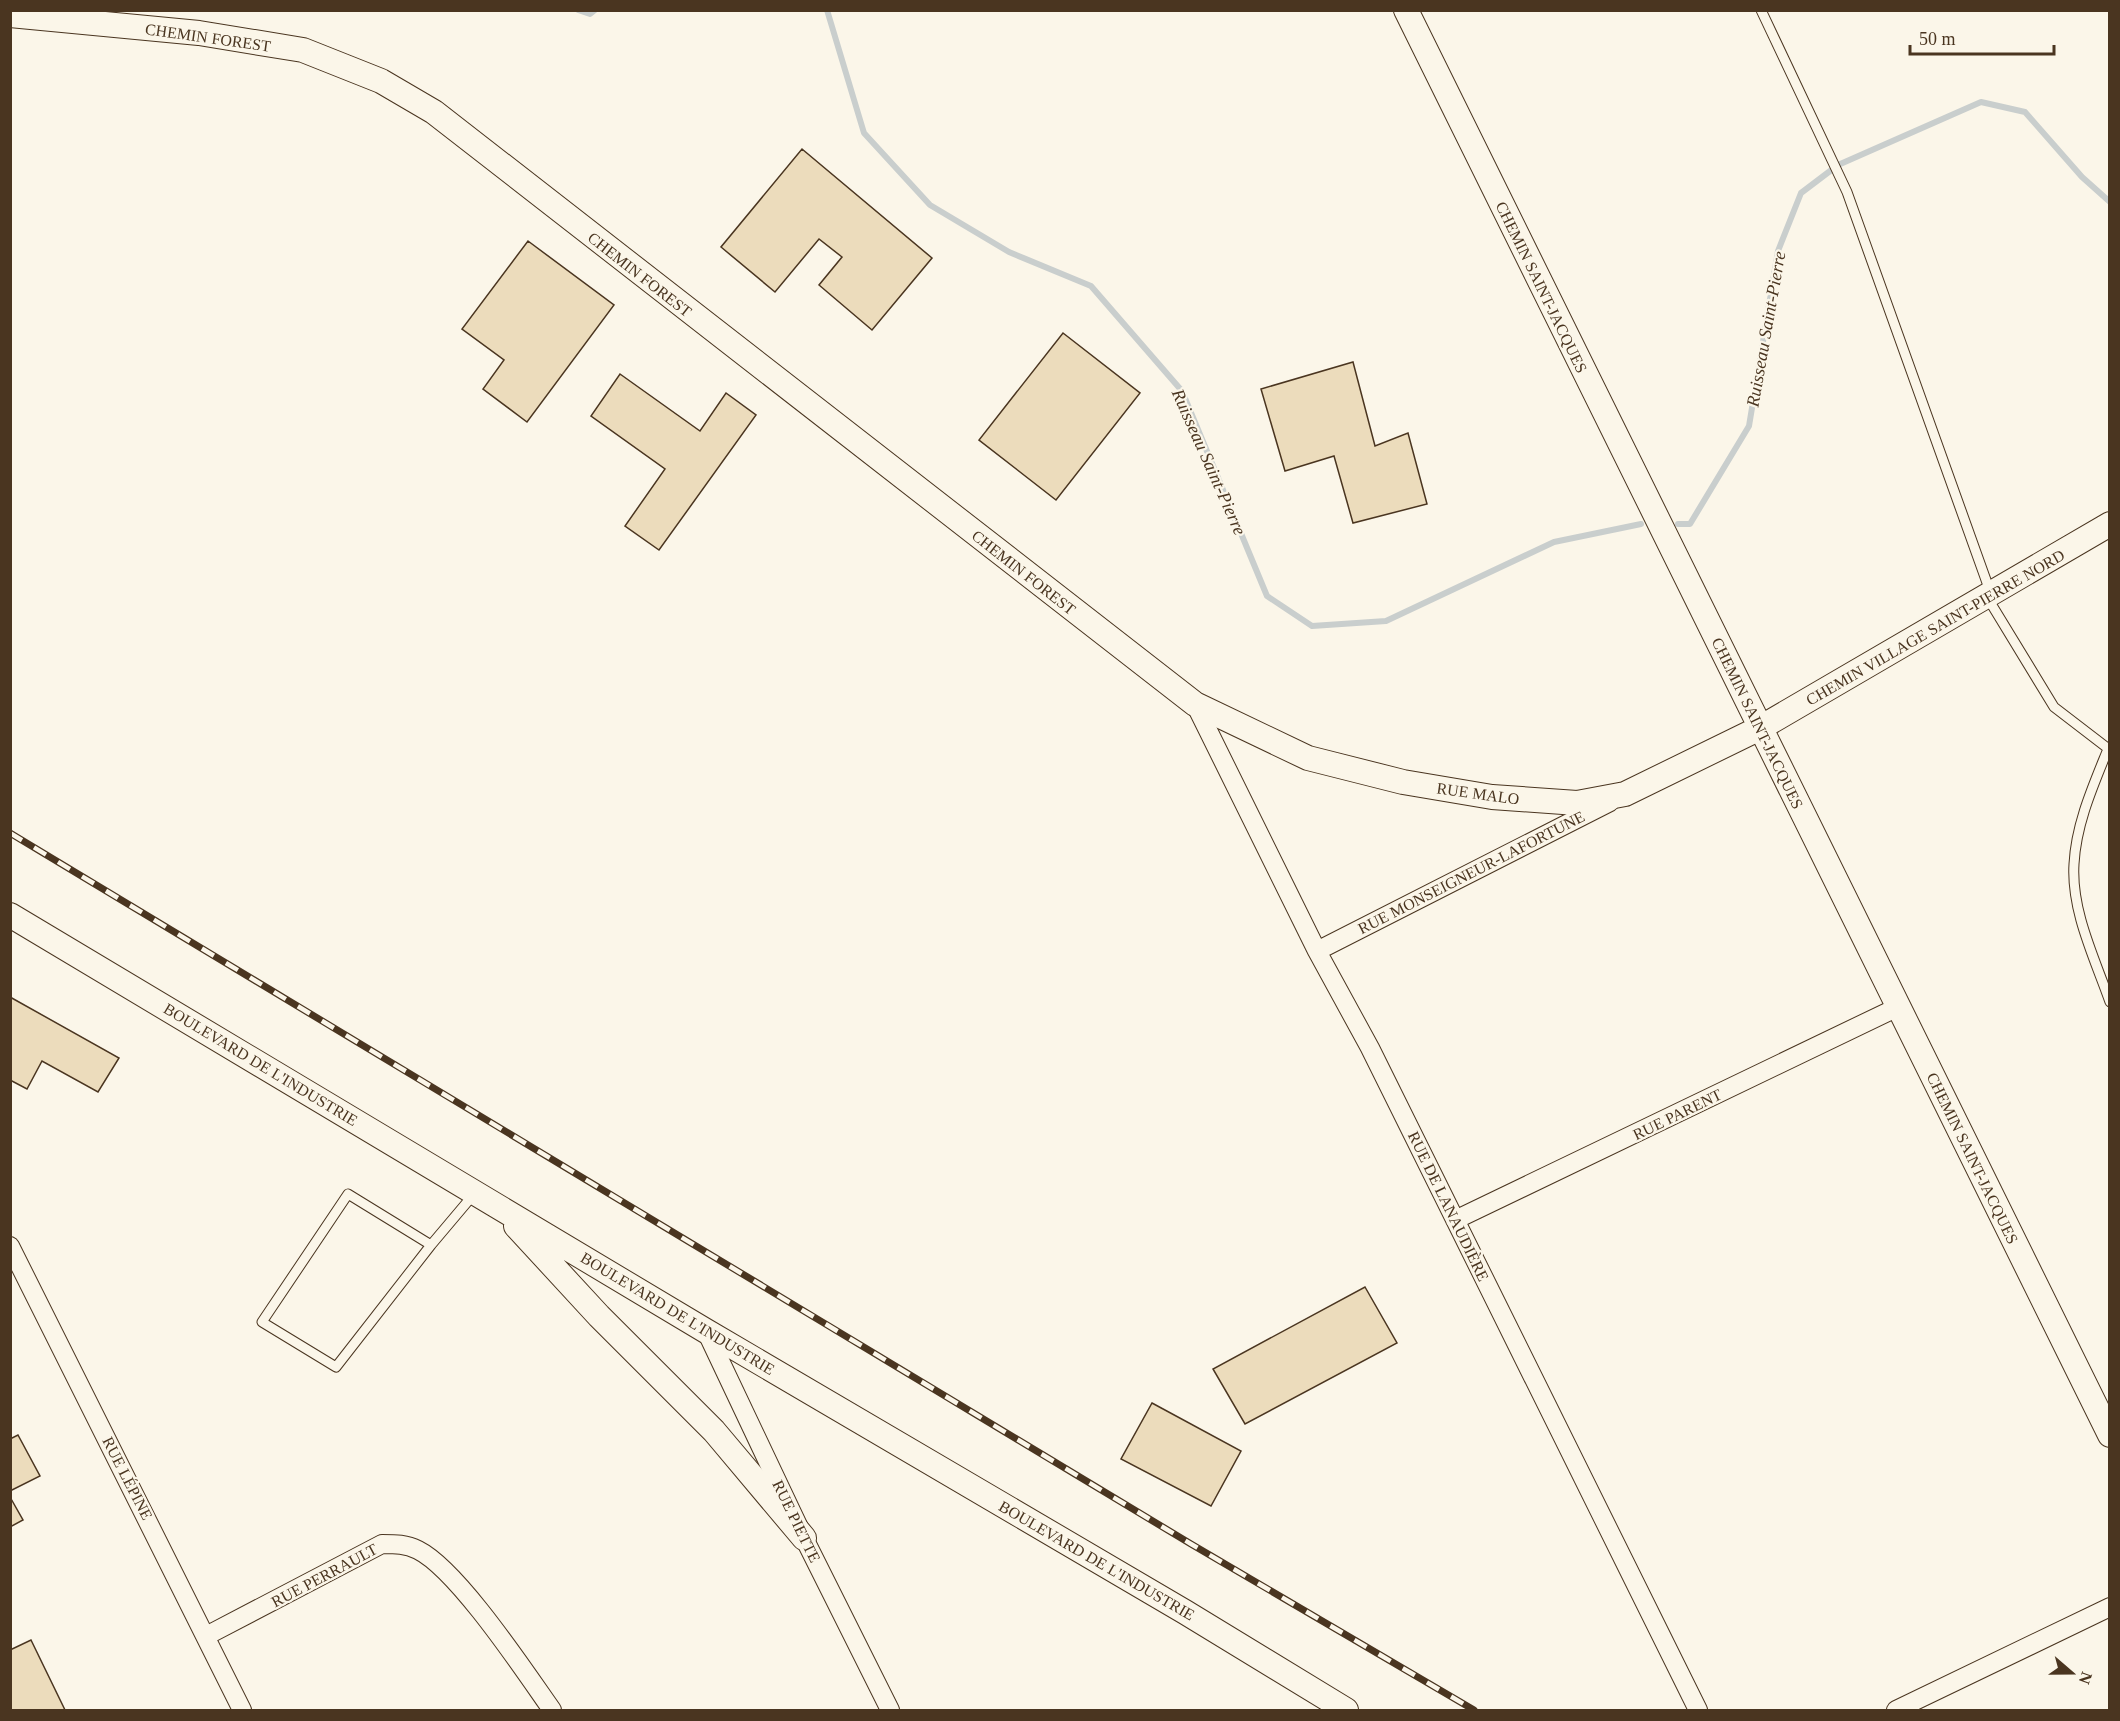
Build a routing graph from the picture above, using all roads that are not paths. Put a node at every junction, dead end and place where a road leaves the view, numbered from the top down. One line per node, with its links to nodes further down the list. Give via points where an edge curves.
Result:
1 (1406, 10): 7 (street, CHEMIN SAINT-JACQUES)
2 (1761, 10): 5 (lane, via 1846,192)
3 (10, 15): 6 (street, CHEMIN FOREST, via 199,33 303,50 381,81 426,107)
4 (2109, 524): 5 (street, CHEMIN VILLAGE SAINT-PIERRE NORD)
5 (1989, 596): 7 (street, CHEMIN VILLAGE SAINT-PIERRE NORD); 8 (lane, via 2054,707)
6 (1195, 704): 9 (street, RUE MALO, via 1308,758 1403,782 1491,797 1577,803); 11 (street, RUE DE LANAUDIÈRE)
7 (1760, 728): 9 (street, RUE MALO); 13 (street, CHEMIN SAINT-JACQUES)
8 (2109, 750): 12 (lane, via 2082,814 2074,864 2078,906)
9 (1625, 794): 11 (street, RUE MONSEIGNEUR-LAFORTUNE)
10 (10, 915): 14 (street, BOULEVARD DE L'INDUSTRIE)
11 (1317, 951): 16 (street, RUE DE LANAUDIÈRE)
12 (2109, 1002)
13 (1898, 1007): 16 (street, RUE PARENT); 20 (street, CHEMIN SAINT-JACQUES)
14 (476, 1192): 15 (street, BOULEVARD DE L'INDUSTRIE); 17 (lane)
15 (498, 1206): 19 (street, BOULEVARD DE L'INDUSTRIE); 21 (street, via 599,1316 714,1431)
16 (1455, 1220): 28 (street, RUE DE LANAUDIÈRE)
17 (430, 1245): 17 (lane, via 348,1194 262,1322 336,1367)
18 (10, 1246): 23 (street, RUE LÉPINE)
19 (706, 1331): 21 (street, RUE PIETTE); 27 (street, BOULEVARD DE L'INDUSTRIE)
20 (2109, 1435)
21 (804, 1538): 26 (street, RUE PIETTE)
22 (2109, 1607): 29 (street)
23 (206, 1636): 24 (street, RUE LÉPINE); 25 (street, RUE PERRAULT, via 382,1544 401,1544 420,1551 464,1592)
24 (242, 1710)
25 (552, 1710)
26 (890, 1710)
27 (1346, 1710)
28 (1698, 1710)
29 (1896, 1710)

